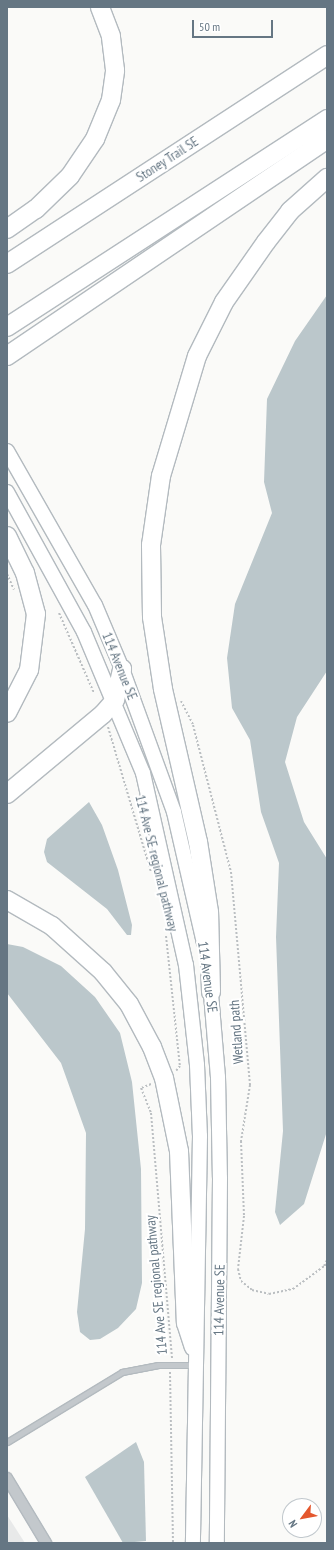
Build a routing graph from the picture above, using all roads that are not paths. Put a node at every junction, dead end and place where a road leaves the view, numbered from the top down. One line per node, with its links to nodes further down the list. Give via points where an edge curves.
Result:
1 (100, 7): 6 (highway, via 112,36 115,70 111,100 95,139 70,176 36,209)
2 (327, 55): 7 (highway, Stoney Trail SE)
3 (327, 119): 8 (highway)
4 (327, 139): 9 (highway)
5 (327, 178): 18 (highway, via 290,211 266,242 224,302 197,356 161,476 152,538 152,617 163,689 198,842 210,912)
6 (7, 229)
7 (7, 264)
8 (7, 327)
9 (7, 356)
10 (7, 451): 13 (main road, 114 Avenue SE, via 91,598)
11 (7, 492): 14 (main road, 114 Avenue SE, via 38,544)
12 (7, 536): 15 (highway, via 25,573 36,614 29,670)
13 (122, 669): 14 (highway); 18 (main road, 114 Avenue SE, via 174,812 193,887)
14 (115, 700): 16 (highway, via 67,747); 19 (main road, 114 Avenue SE, via 149,796 186,965 197,1065 200,1136)
15 (7, 713)
16 (7, 794)
17 (7, 900): 19 (highway, via 52,926 103,972 129,1004 152,1047 164,1078 179,1151 186,1323)
18 (211, 992): 25 (main road, 114 Avenue SE, via 220,1178)
19 (194, 1347): 20 (main road, 114 Avenue SE)
20 (194, 1365): 21 (lane, via 171,1365 122,1372); 24 (main road, 114 Avenue SE)
21 (7, 1442)
22 (7, 1478): 23 (street)
23 (46, 1543)
24 (193, 1543)
25 (217, 1543)

